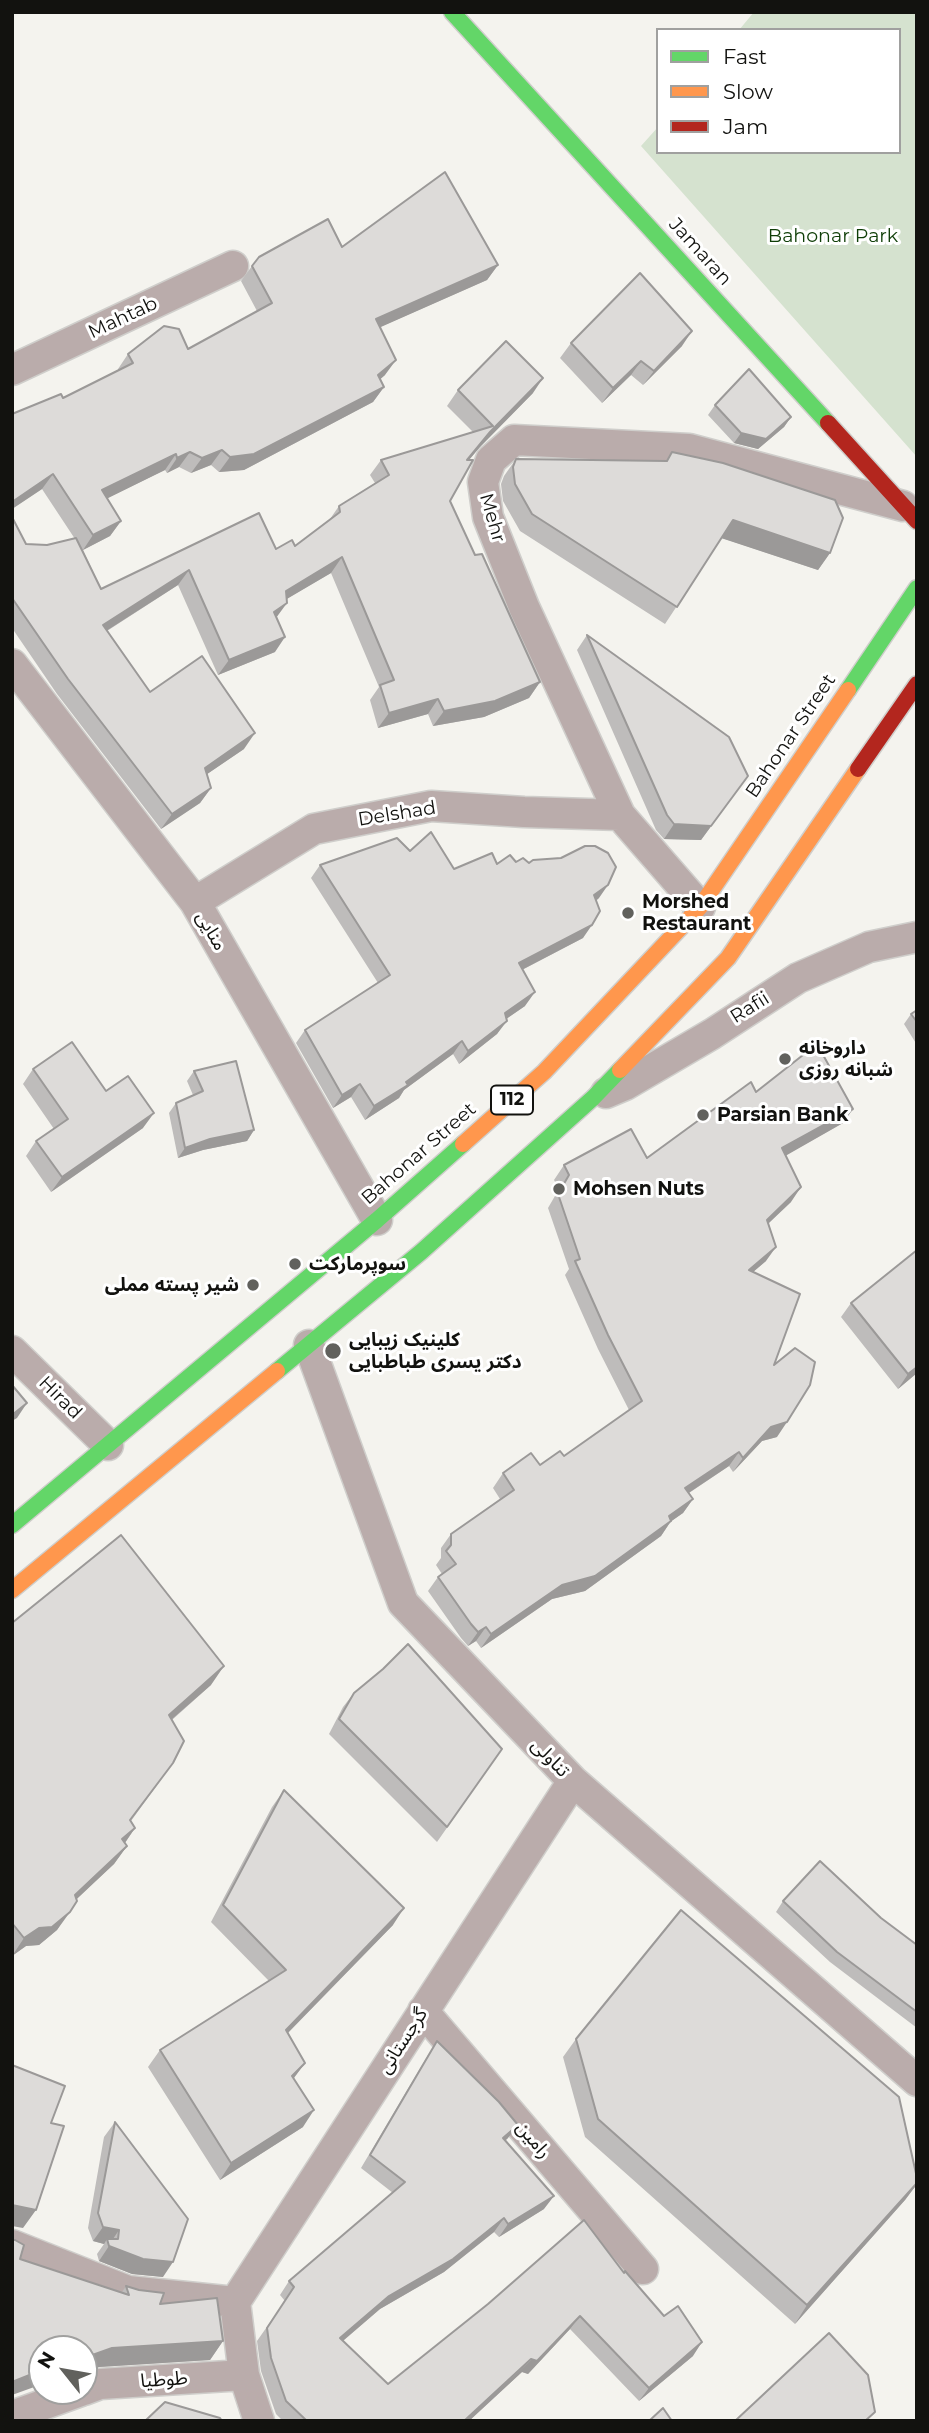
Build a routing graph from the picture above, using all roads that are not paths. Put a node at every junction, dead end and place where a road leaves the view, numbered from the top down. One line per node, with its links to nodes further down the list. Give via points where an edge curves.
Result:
1 (452, 12): 4 (main road, Jamaran)
2 (233, 266): 3 (street, Mahtab)
3 (12, 370)
4 (910, 513): 8 (street, Mehr, via 688,449 514,440 491,460 483,482 488,517 524,607)
5 (917, 588): 10 (main road, Bahonar Street / 112)
6 (12, 664): 9 (street, منایی)
7 (917, 684): 12 (main road, 112, via 728,958)
8 (620, 814): 9 (street, Delshad, via 431,806 314,829); 10 (street, Mehr)
9 (195, 902): 13 (street, منایی)
10 (700, 906): 13 (main road, Bahonar Street / 112, via 544,1072)
11 (917, 937): 12 (street, Rafii, via 869,947 798,978 712,1034)
12 (593, 1098): 14 (main road, 112)
13 (377, 1220): 16 (main road, Bahonar Street / 112)
14 (309, 1345): 18 (main road, 112); 19 (street, تناولی, via 402,1603)
15 (12, 1350): 16 (street, Hirad)
16 (108, 1445): 17 (main road, Bahonar Street / 112)
17 (12, 1525)
18 (12, 1590)
19 (573, 1781): 20 (street, گرجستانی); 21 (street, تناولی)
20 (423, 2011): 23 (street, رامین); 24 (street, گرجستانی)
21 (917, 2081)
22 (12, 2245): 24 (street, via 128,2291)
23 (643, 2269)
24 (234, 2302): 25 (street)
25 (244, 2375): 26 (street, طوطیا); 29 (street)
26 (98, 2385)
27 (42, 2405): 28 (street, طوطیا)
28 (12, 2416)
29 (260, 2421)

